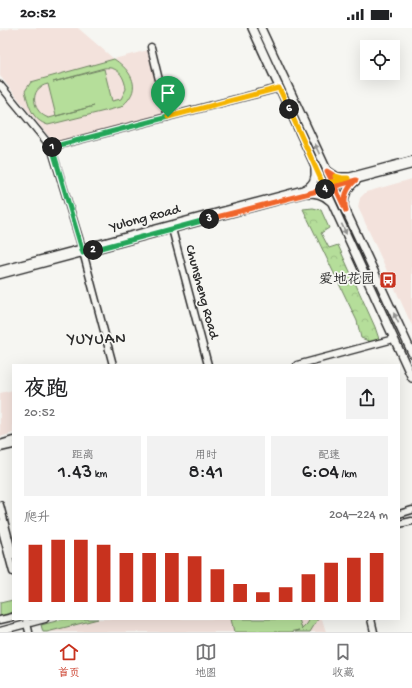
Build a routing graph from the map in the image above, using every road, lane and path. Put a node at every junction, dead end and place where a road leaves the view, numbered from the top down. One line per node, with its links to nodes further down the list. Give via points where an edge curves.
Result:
1 (252, 28): 5 (main road)
2 (261, 28): 4 (main road)
3 (151, 47): 8 (street)
4 (278, 66): 5 (main road); 13 (main road, one-way to 4)
5 (271, 70): 7 (main road)
6 (0, 85): 9 (street)
7 (279, 88): 8 (street); 11 (main road)
8 (168, 117): 9 (street)
9 (51, 147): 22 (street)
10 (412, 160): 14 (street, Yulong Road)
11 (314, 164): 17 (main road); 18 (main road, via 315,178)
12 (412, 165): 15 (street, Yulong Road)
13 (327, 171): 14 (main road, via 337,177); 16 (main road)
14 (348, 178): 16 (street, Yulong Road)
15 (356, 180): 16 (street, Yulong Road); 20 (main road, via 345,195)
16 (333, 184): 17 (street, Yulong Road); 20 (main road)
17 (324, 186): 18 (street, Yulong Road); 19 (main road)
18 (306, 191): 19 (main road, via 321,195); 21 (street, Yulong Road)
19 (333, 205): 25 (main road, one-way to 25)
20 (346, 211): 26 (main road, one-way to 20)
21 (172, 227): 22 (street, Yulong Road); 30 (street, Chunsheng Road)
22 (83, 250): 23 (street, Yulong Road); 24 (street, Yulong Road); 29 (street)
23 (0, 270)
24 (0, 275)
25 (393, 336): 27 (main road); 31 (street, via 390,340)
26 (408, 337): 28 (main road)
27 (398, 346): 32 (street, via 391,344); 33 (main road)
28 (412, 354)
29 (113, 364)
30 (208, 364)
31 (304, 364)
32 (316, 364)
33 (412, 378)
34 (12, 440): 35 (street)
35 (0, 444)
36 (12, 445): 37 (street)
37 (0, 448)
38 (0, 505): 44 (street)
39 (412, 510): 40 (street)
40 (400, 514)
41 (412, 521): 43 (street)
42 (0, 523): 45 (street)
43 (400, 524)
44 (12, 551)
45 (12, 568)
46 (12, 617): 47 (street)
47 (0, 620)
48 (371, 620): 53 (street)
49 (28, 621): 50 (street); 51 (street); 52 (street)
50 (0, 631)
51 (29, 632)
52 (33, 632)
53 (374, 632)

